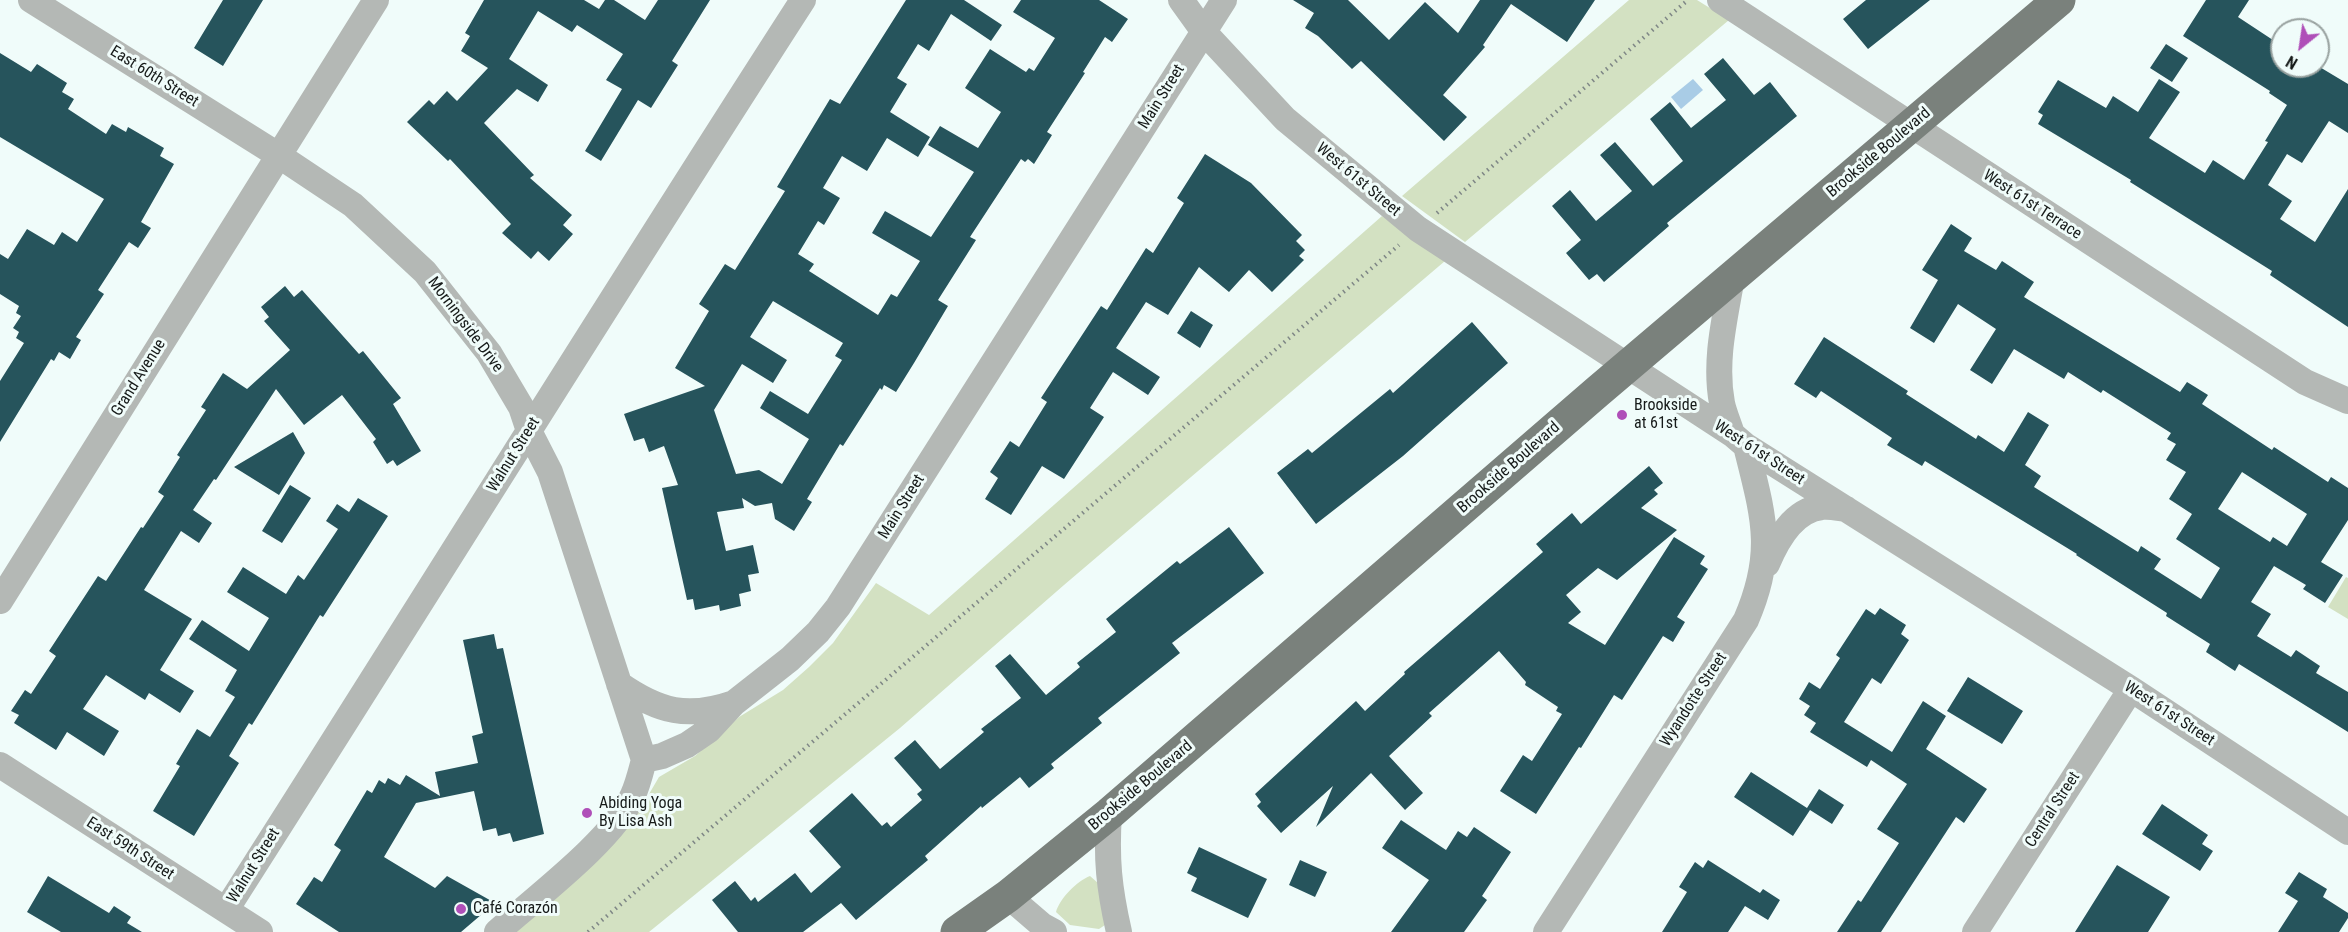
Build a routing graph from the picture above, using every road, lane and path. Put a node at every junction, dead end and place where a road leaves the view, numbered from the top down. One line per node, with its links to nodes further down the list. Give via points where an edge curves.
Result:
1 (30, 0): 11 (street, East 60th Street)
2 (376, 0): 11 (street)
3 (803, 0): 16 (street, Walnut Street)
4 (1180, 0): 9 (street, West 61st Street)
5 (1224, 0): 9 (street, Main Street)
6 (1689, 0): 12 (path)
7 (1720, 0): 10 (street, West 61st Terrace)
8 (2059, 0): 10 (main road, Brookside Boulevard)
9 (1203, 32): 12 (street, West 61st Street, via 1285,119); 23 (street, Main Street, via 838,607 790,659)
10 (1910, 126): 13 (main road, Brookside Boulevard); 15 (street, West 61st Terrace, via 2305,382)
11 (278, 155): 16 (street, Morningside Drive, via 353,205 425,272 489,353 521,407); 20 (street, Grand Avenue)
12 (1418, 229): 14 (street, West 61st Street); 32 (path)
13 (1732, 277): 14 (main road, Brookside Boulevard); 17 (street, Wyandotte Street, via 1721,340 1720,376 1722,404)
14 (1627, 366): 17 (street, West 61st Street); 26 (main road, Brookside Boulevard)
15 (2348, 401)
16 (529, 431): 21 (street, Morningside Drive, via 550,472); 29 (street, Walnut Street)
17 (1739, 440): 18 (street, West 61st Street); 19 (street, Wyandotte Street, via 1758,495 1766,543)
18 (1846, 509): 19 (street, via 1821,507 1803,513 1780,537); 22 (street, West 61st Street)
19 (1762, 575): 36 (street, Wyandotte Street, via 1746,620)
20 (0, 600)
21 (619, 684): 23 (street, via 656,706 675,712 712,710); 24 (street, Morningside Drive)
22 (2131, 689): 27 (street, West 61st Street); 37 (street, Central Street)
23 (734, 703): 24 (street, Main Street, via 709,730 687,745)
24 (644, 760): 31 (street, via 633,795 621,816 595,845)
25 (0, 765): 29 (street, East 59th Street)
26 (1109, 814): 28 (main road, Brookside Boulevard); 35 (street, via 1110,893)
27 (2348, 832)
28 (1008, 896): 33 (main road, Brookside Boulevard); 34 (street)
29 (226, 910): 30 (street, East 59th Street)
30 (260, 932)
31 (497, 932)
32 (588, 932)
33 (957, 932)
34 (1054, 932)
35 (1119, 932)
36 (1546, 932)
37 (1975, 932)

